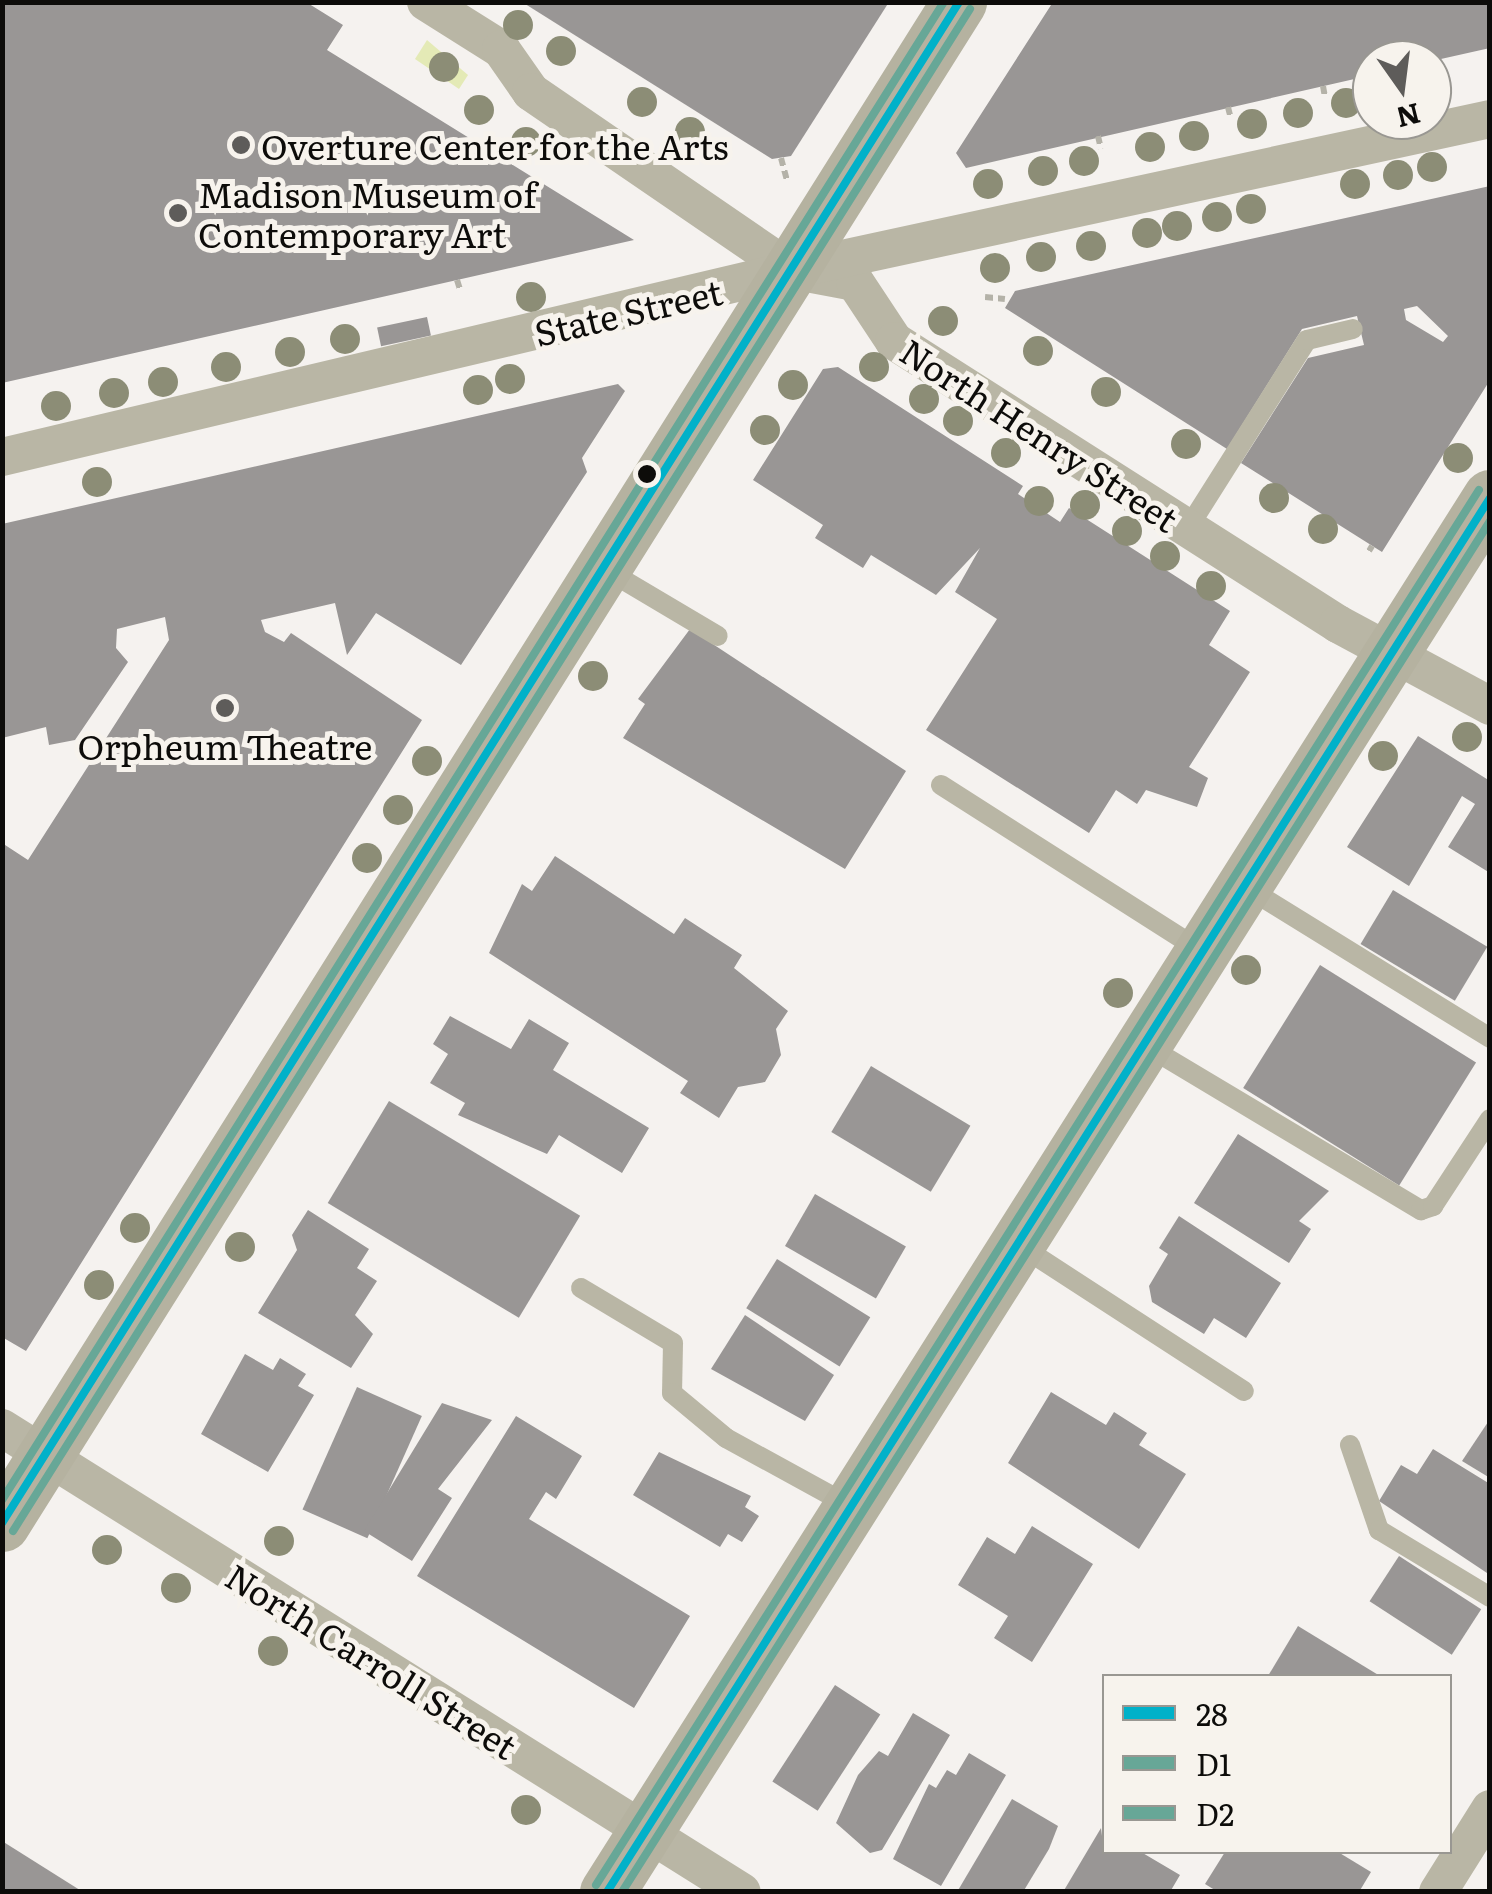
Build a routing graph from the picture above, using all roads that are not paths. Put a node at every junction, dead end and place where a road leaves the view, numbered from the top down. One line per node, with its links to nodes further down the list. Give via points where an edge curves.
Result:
1 (426, 2): 4 (street, North Henry Street, via 501,49 532,92)
2 (959, 2): 4 (main road)
3 (1490, 120): 4 (street, State Street)
4 (791, 270): 6 (street, State Street); 8 (street, North Henry Street, via 855,282 889,338); 9 (main road)
5 (1353, 329): 8 (lane, via 1306,340)
6 (2, 457)
7 (1490, 497): 11 (main road)
8 (1188, 528): 11 (street, North Henry Street)
9 (603, 568): 10 (lane); 22 (main road)
10 (718, 636)
11 (1392, 649): 12 (street, North Henry Street); 14 (main road)
12 (1490, 706)
13 (940, 785): 15 (lane)
14 (1242, 885): 15 (main road); 16 (lane)
15 (1201, 950): 17 (main road)
16 (1490, 1038)
17 (1142, 1044): 18 (lane, via 1421,1210 1433,1206); 19 (main road)
18 (1490, 1120)
19 (1016, 1243): 21 (lane); 24 (main road)
20 (582, 1288): 24 (lane, via 672,1343 672,1394 726,1438)
21 (1244, 1391)
22 (24, 1442): 25 (main road); 28 (street, North Carroll Street)
23 (1350, 1445): 26 (lane, via 1379,1530)
24 (850, 1506): 28 (main road)
25 (2, 1524)
26 (1490, 1597)
27 (1490, 1809): 31 (street)
28 (646, 1831): 29 (main road); 30 (street, North Carroll Street)
29 (607, 1892)
30 (742, 1892)
31 (1438, 1892)

